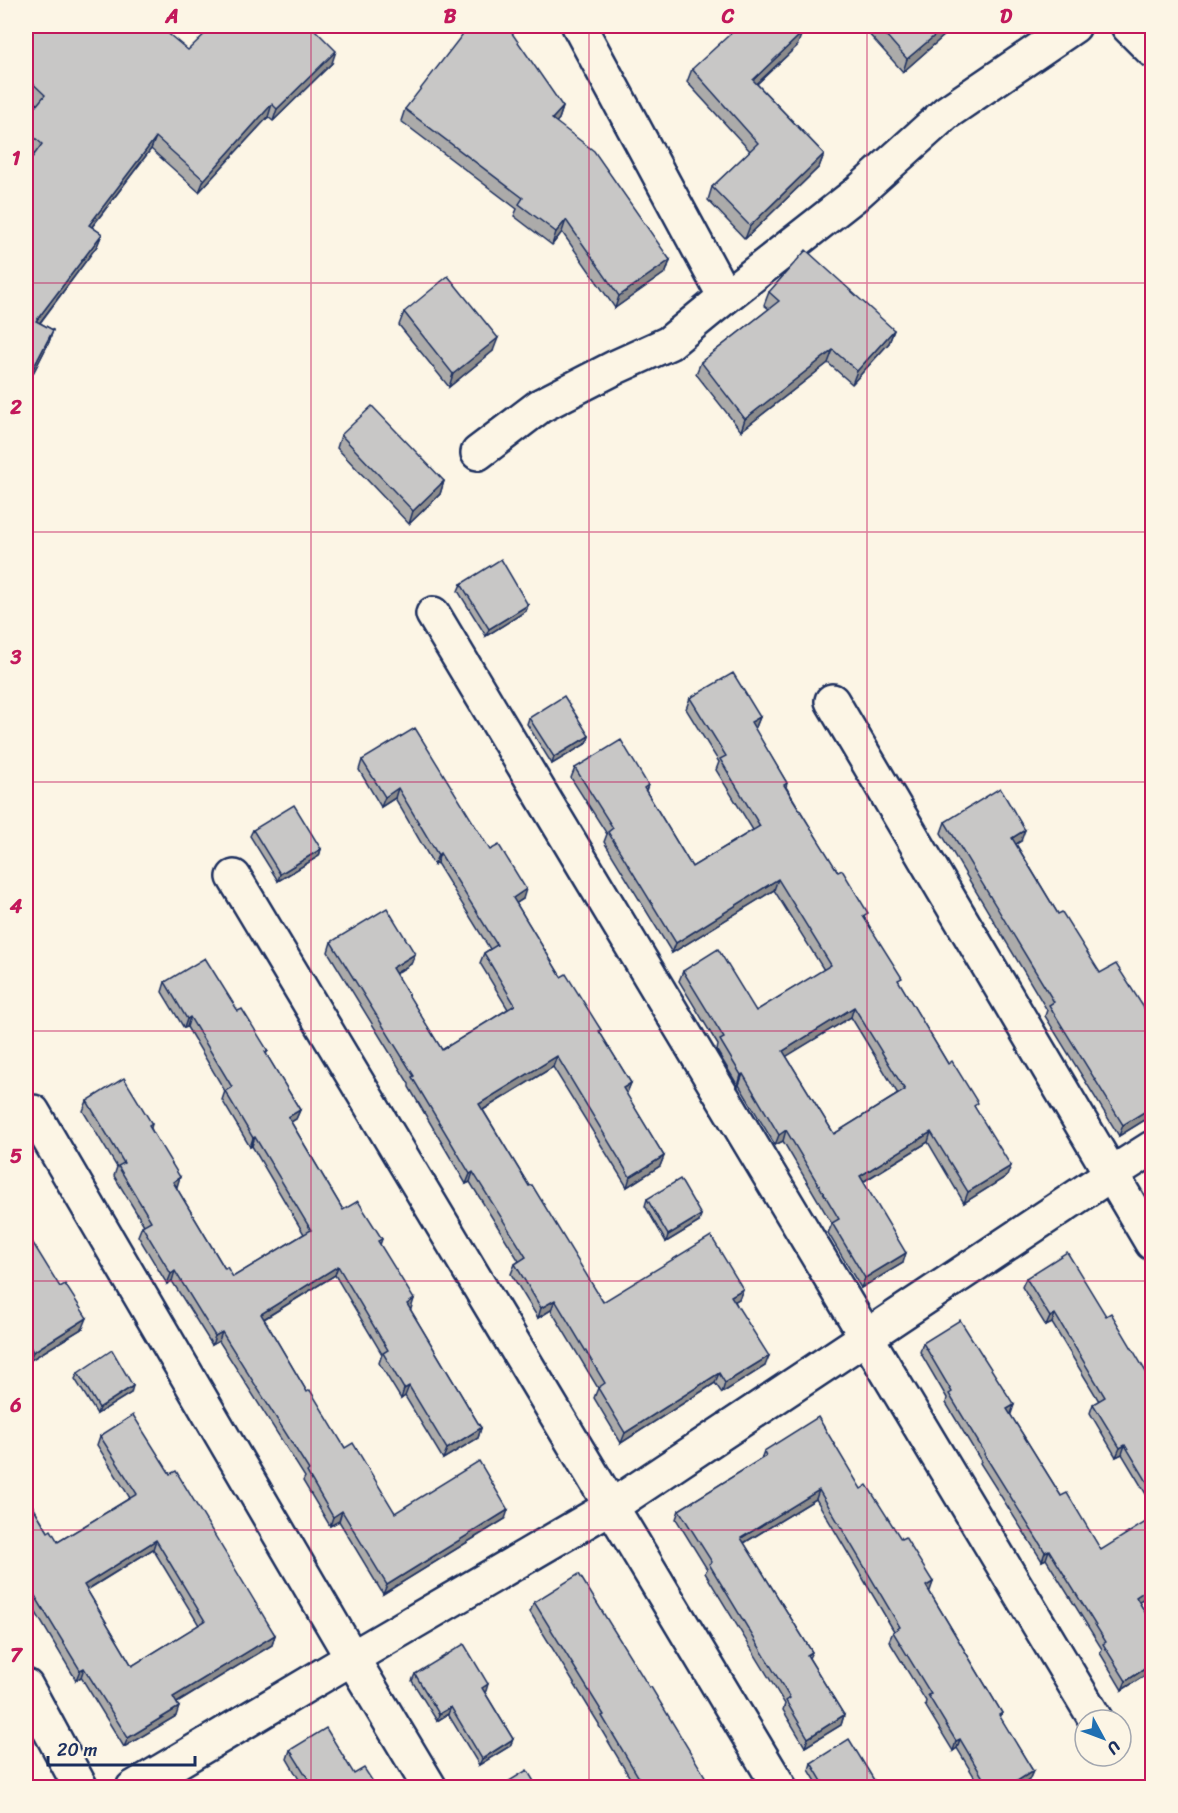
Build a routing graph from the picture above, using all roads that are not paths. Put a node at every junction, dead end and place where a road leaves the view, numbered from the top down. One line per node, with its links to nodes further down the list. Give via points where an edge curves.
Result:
1 (579, 26): 5 (street)
2 (1074, 26): 5 (street, via 946,113 855,195)
3 (1128, 26): 4 (street)
4 (1152, 50)
5 (725, 297): 6 (street, via 669,344 540,406)
6 (477, 453)
7 (433, 614): 14 (street)
8 (832, 701): 12 (street)
9 (234, 877): 15 (street)
10 (33, 1112): 16 (street)
11 (1152, 1148): 12 (street)
12 (1111, 1174): 13 (street); 14 (street)
13 (1152, 1244)
14 (867, 1336): 15 (street); 18 (street)
15 (612, 1506): 16 (street); 22 (street)
16 (352, 1658): 20 (street); 21 (street)
17 (26, 1686): 19 (street)
18 (1089, 1708)
19 (81, 1788)
20 (134, 1788)
21 (430, 1788)
22 (780, 1788)

